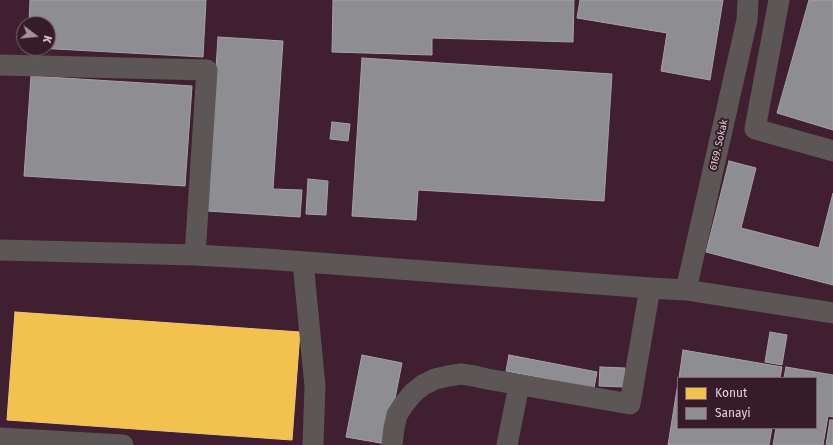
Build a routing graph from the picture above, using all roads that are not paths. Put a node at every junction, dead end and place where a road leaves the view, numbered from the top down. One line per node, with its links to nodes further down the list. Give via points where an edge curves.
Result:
1 (748, 0): 9 (street, 6169. Sokak, via 747,20)
2 (779, 0): 4 (street, via 755,129)
3 (0, 65): 6 (street, via 207,70)
4 (833, 151)
5 (0, 250): 6 (street)
6 (195, 255): 7 (street)
7 (303, 262): 8 (street); 14 (street, via 315,386)
8 (650, 288): 9 (street); 11 (street, via 630,404)
9 (686, 290): 10 (street)
10 (833, 313)
11 (518, 385): 15 (street, via 461,374 435,379 413,393 404,404 397,415); 16 (street)
12 (0, 438): 13 (street)
13 (123, 445)
14 (313, 445)
15 (392, 445)
16 (508, 445)

